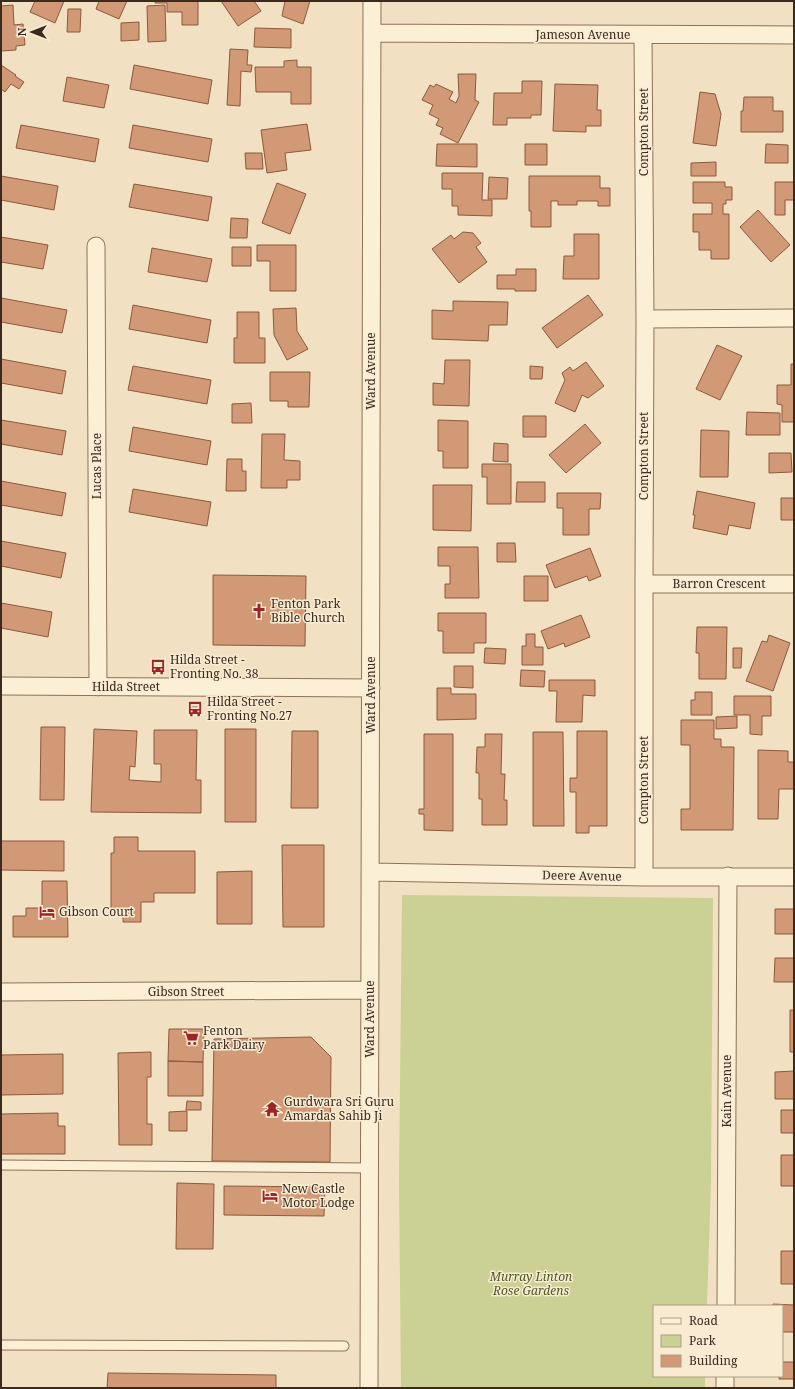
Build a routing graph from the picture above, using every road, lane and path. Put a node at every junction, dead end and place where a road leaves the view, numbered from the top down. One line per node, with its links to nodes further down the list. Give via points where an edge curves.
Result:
1 (372, 1): 2 (street, Ward Avenue)
2 (372, 33): 3 (street, Jameson Avenue); 12 (street, Ward Avenue)
3 (643, 35): 4 (street, Jameson Avenue); 7 (street, Compton Street)
4 (794, 36)
5 (96, 246): 11 (street, Lucas Place)
6 (794, 318): 7 (street)
7 (645, 319): 8 (street, Compton Street)
8 (644, 584): 9 (street, Barron Crescent); 15 (street, Compton Street)
9 (794, 584)
10 (1, 686): 11 (street, Hilda Street)
11 (98, 687): 12 (street, Hilda Street)
12 (371, 688): 13 (street, Ward Avenue)
13 (371, 872): 15 (street, Deere Avenue); 17 (street, Ward Avenue)
14 (728, 876): 15 (street, Deere Avenue); 16 (street, Deere Avenue); 21 (street, Kain Avenue)
15 (644, 877)
16 (794, 877)
17 (370, 990): 18 (street, Gibson Street); 20 (street, Ward Avenue)
18 (1, 992)
19 (1, 1165): 20 (lane)
20 (370, 1168): 25 (street, Ward Avenue)
21 (726, 1305)
22 (1, 1345): 23 (lane)
23 (344, 1346)
24 (725, 1377): 26 (street)
25 (369, 1388)
26 (725, 1388)

